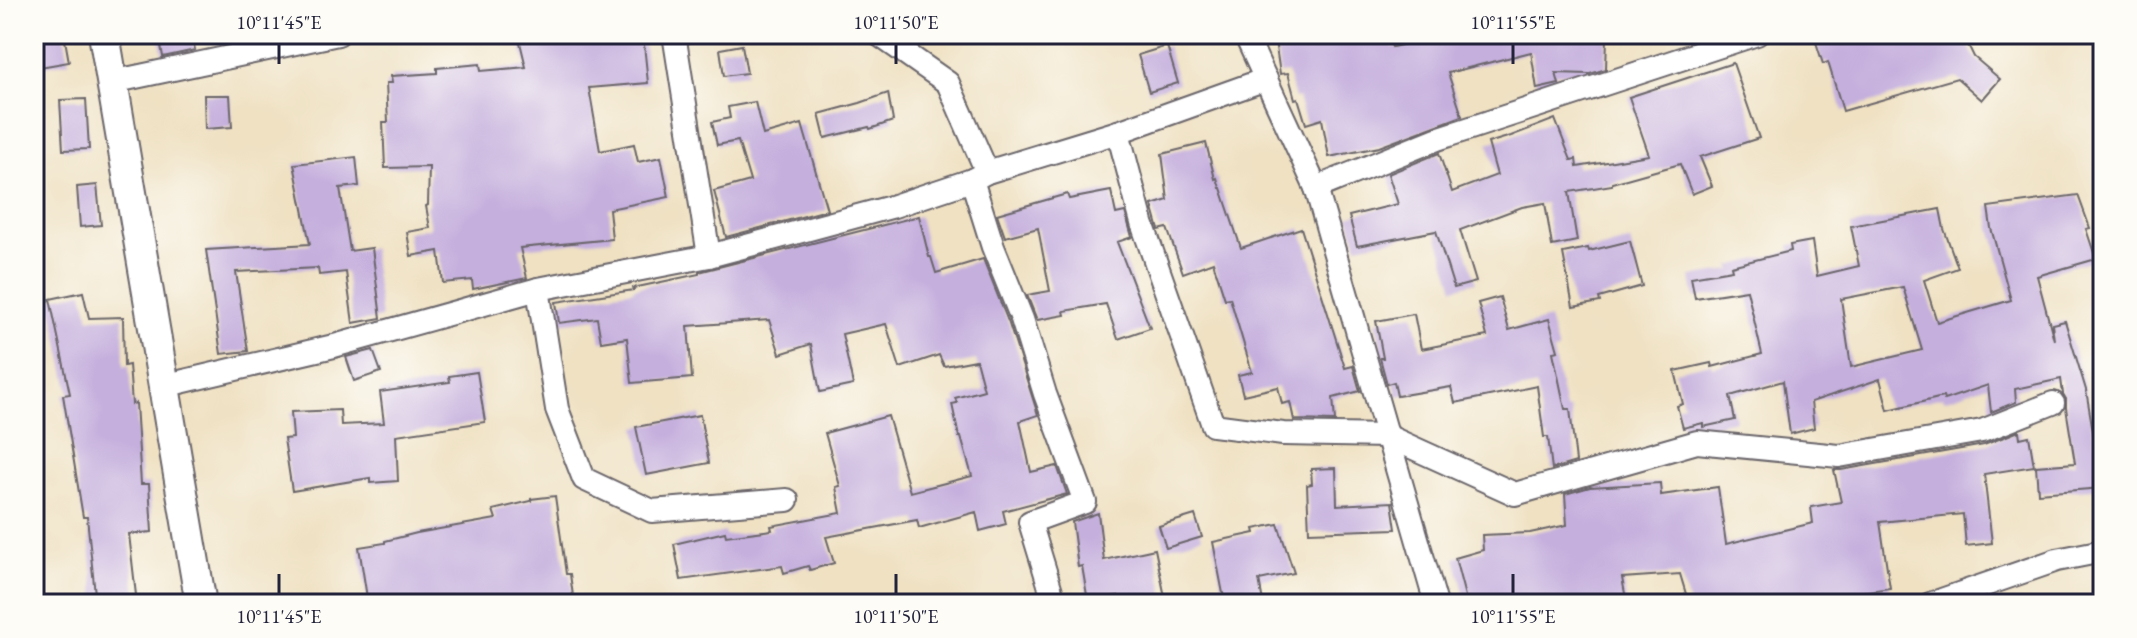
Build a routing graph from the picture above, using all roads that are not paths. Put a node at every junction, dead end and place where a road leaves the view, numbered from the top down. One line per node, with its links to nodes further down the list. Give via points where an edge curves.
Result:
1 (104, 34): 8 (main road)
2 (338, 34): 8 (street)
3 (674, 34): 12 (street)
4 (878, 34): 10 (street, via 948,83)
5 (1245, 34): 7 (street)
6 (1757, 34): 11 (street, via 1437,139)
7 (1266, 79): 9 (street); 11 (street)
8 (112, 82): 14 (main road)
9 (1118, 132): 10 (street); 16 (street, via 1142,223 1213,425 1283,434)
10 (980, 176): 12 (street, via 891,207); 20 (street, via 993,247 1085,502 1030,522)
11 (1316, 188): 16 (street)
12 (709, 256): 13 (street)
13 (538, 289): 14 (street, via 334,346); 17 (street, via 557,409 584,479 652,511)
14 (163, 386): 19 (main road)
15 (2053, 403): 16 (street, via 1982,431 1839,456 1697,442 1515,494)
16 (1387, 436): 21 (street)
17 (787, 500)
18 (2103, 551): 22 (street, via 2057,560)
19 (201, 604)
20 (1055, 604)
21 (1436, 604)
22 (1930, 604)

